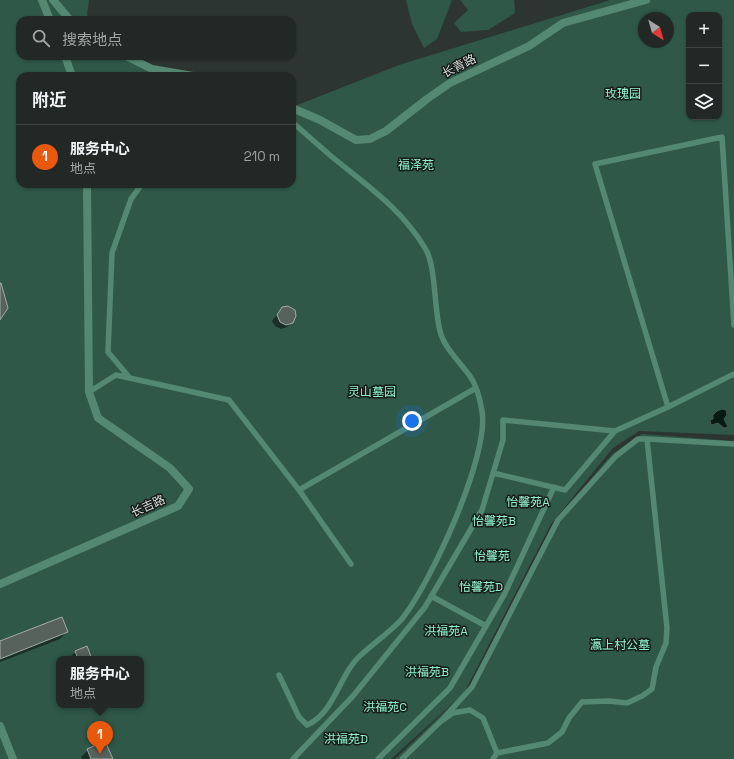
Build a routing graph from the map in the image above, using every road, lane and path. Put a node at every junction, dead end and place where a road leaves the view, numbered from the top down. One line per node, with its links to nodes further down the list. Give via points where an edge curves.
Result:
1 (42, 0): 4 (street)
2 (53, 0): 5 (street)
3 (646, 0): 10 (street, 长青路, via 563,24 529,46 450,83 386,131 370,139 356,140)
4 (48, 16)
5 (67, 16)
6 (66, 60): 8 (street)
7 (134, 60): 9 (street, via 152,69)
8 (71, 72)
9 (170, 72)
10 (296, 110)
11 (296, 125): 17 (lane, via 380,194 426,249 431,266 440,332)
12 (87, 188): 18 (street)
13 (139, 188): 16 (lane, via 131,199 112,253 108,352)
14 (734, 325): 19 (lane, via 722,137 595,164)
15 (734, 374): 19 (lane)
16 (129, 378): 18 (lane, via 116,375); 25 (lane, via 229,400)
17 (476, 388): 25 (lane); 30 (lane, via 483,413 481,436 471,479 454,523 426,582 401,619 355,659 330,704 315,722 307,725 299,717)
18 (89, 392): 27 (street, 长吉路, via 98,418 170,468 189,489 178,506)
19 (668, 407): 20 (lane)
20 (615, 431): 23 (lane, via 503,420 503,440); 24 (lane, via 565,490)
21 (647, 439): 22 (lane); 31 (lane, via 638,439 616,456 558,520 472,687); 33 (lane, via 668,628 652,689 627,702 582,702 562,732 548,743)
22 (734, 444)
23 (494, 473): 24 (lane); 28 (lane, via 482,510)
24 (554, 487): 29 (lane, via 504,595)
25 (299, 490): 26 (lane)
26 (351, 564)
27 (0, 584)
28 (431, 596): 29 (lane); 35 (lane, via 422,611 353,696)
29 (486, 626): 36 (lane, via 450,688)
30 (279, 675)
31 (440, 722): 33 (lane, via 453,714 470,710 483,718); 37 (lane)
32 (0, 726): 34 (street)
33 (497, 752): 38 (lane)
34 (13, 759)
35 (293, 759)
36 (378, 759)
37 (402, 759)
38 (493, 759)

